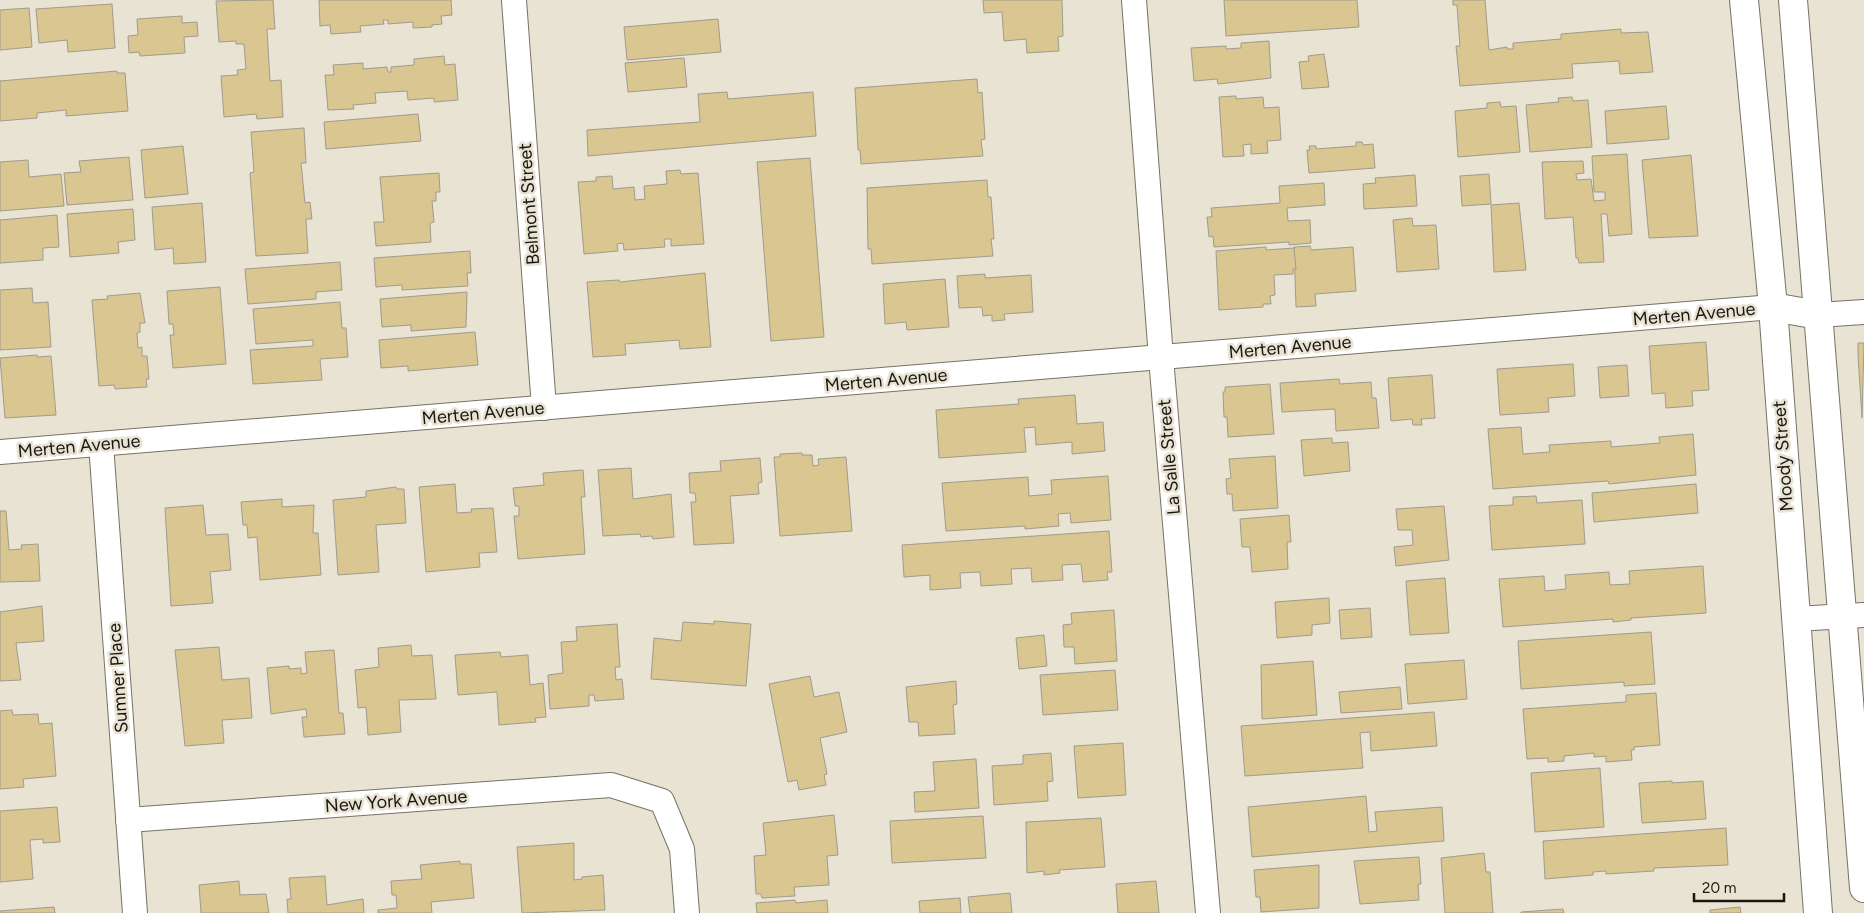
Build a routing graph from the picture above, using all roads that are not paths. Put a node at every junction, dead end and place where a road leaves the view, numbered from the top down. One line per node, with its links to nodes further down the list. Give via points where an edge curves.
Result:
1 (514, 0): 9 (street, Belmont Street)
2 (1134, 0): 8 (street, La Salle Street)
3 (1744, 0): 5 (main road, Moody Street)
4 (1793, 0): 7 (main road)
5 (1773, 307): 7 (main road); 8 (street, Merten Avenue); 13 (main road, Moody Street)
6 (1864, 312): 7 (street)
7 (1818, 315): 12 (main road)
8 (1161, 358): 9 (street, Merten Avenue); 18 (street, La Salle Street)
9 (544, 408): 10 (street, Merten Avenue)
10 (101, 444): 11 (street, Merten Avenue); 14 (street, Sumner Place)
11 (0, 452)
12 (1853, 615): 13 (street); 15 (main road)
13 (1796, 620): 19 (main road, Moody Street)
14 (128, 820): 16 (street, Sumner Place); 17 (street, New York Avenue, via 610,785 662,801 682,849)
15 (1864, 888)
16 (135, 913)
17 (687, 913)
18 (1208, 913)
19 (1818, 913)

